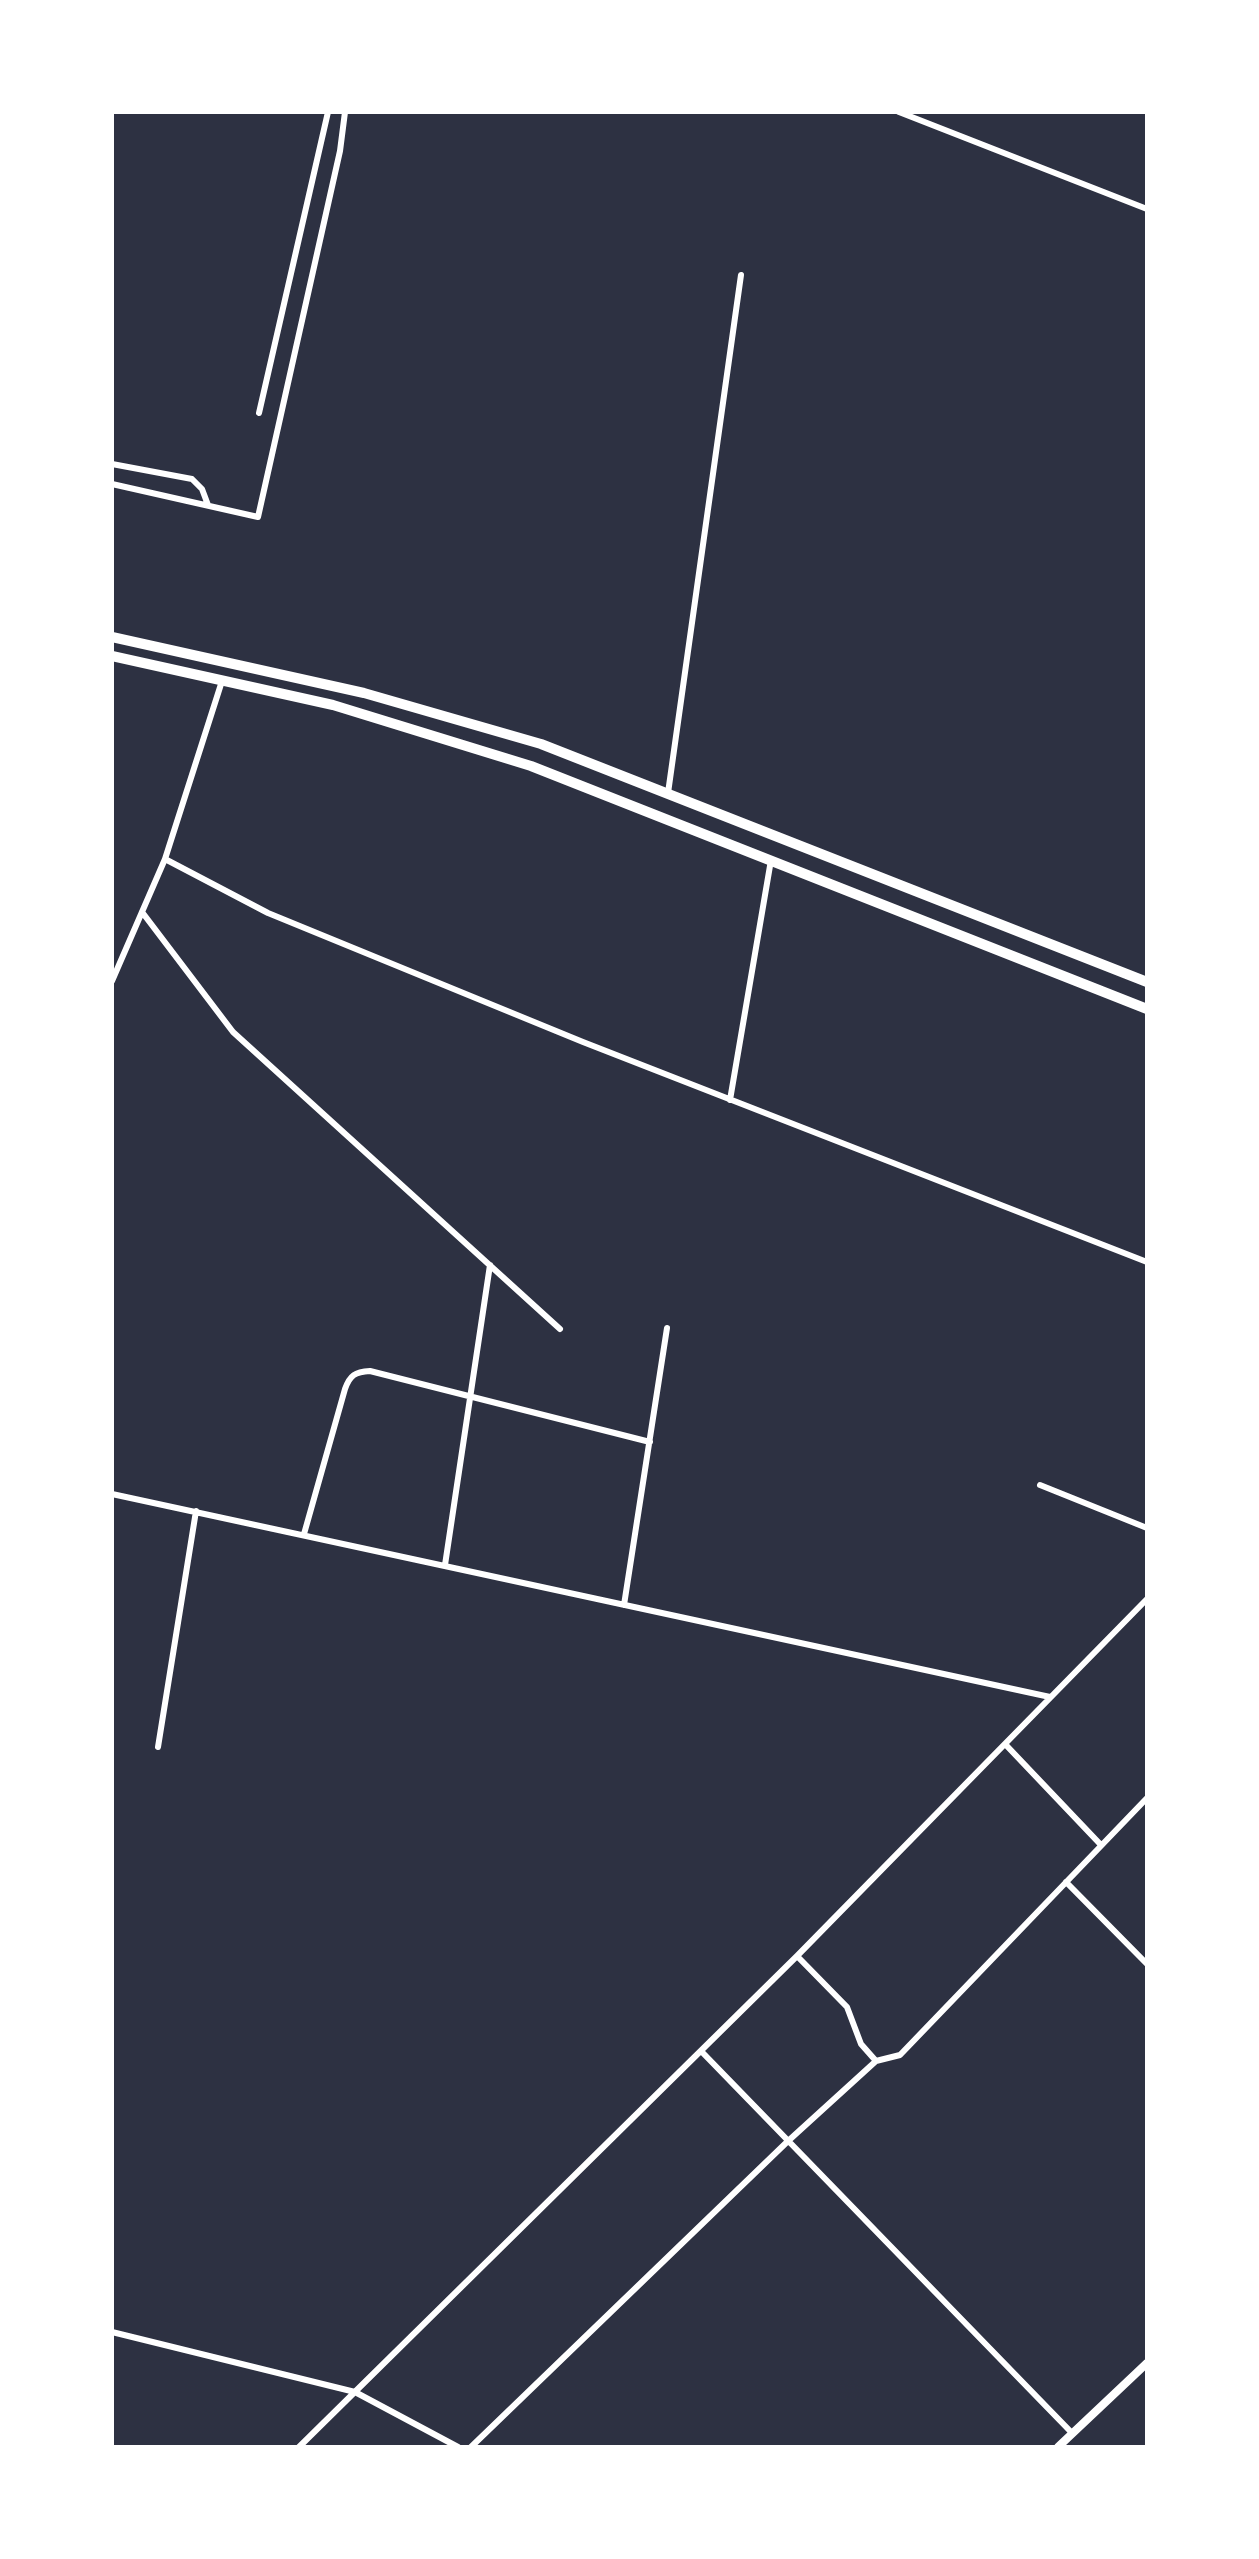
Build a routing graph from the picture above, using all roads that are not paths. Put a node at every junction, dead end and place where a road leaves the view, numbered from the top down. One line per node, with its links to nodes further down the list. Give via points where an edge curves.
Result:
1 (328, 112): 6 (street)
2 (345, 112): 9 (street, via 258,517)
3 (899, 112): 4 (street)
4 (1147, 209)
5 (741, 275): 13 (street)
6 (259, 413)
7 (112, 464): 9 (street, via 192,479)
8 (112, 484): 9 (street)
9 (208, 505)
10 (112, 637): 13 (highway, via 364,693 541,744)
11 (112, 656): 12 (highway)
12 (222, 681): 14 (street); 15 (highway, via 333,705 531,766)
13 (668, 793): 18 (highway)
14 (165, 859): 16 (street); 20 (street, via 268,913)
15 (771, 860): 19 (highway); 20 (street)
16 (142, 912): 17 (street); 22 (street, via 233,1032)
17 (112, 981)
18 (1147, 982)
19 (1147, 1009)
20 (730, 1100): 21 (street)
21 (1147, 1262)
22 (490, 1265): 24 (street); 25 (street)
23 (667, 1328): 26 (street)
24 (560, 1329)
25 (470, 1397): 26 (street); 31 (street, via 370,1371 350,1377); 32 (street)
26 (650, 1442): 34 (street)
27 (1040, 1485): 30 (street)
28 (112, 1494): 29 (street)
29 (196, 1511): 31 (street); 37 (street)
30 (1147, 1528)
31 (304, 1534): 32 (street)
32 (445, 1565): 34 (street)
33 (1147, 1599): 35 (street)
34 (624, 1605): 35 (street)
35 (1050, 1697): 36 (street)
36 (1005, 1744): 39 (street); 41 (street)
37 (158, 1747)
38 (1147, 1798): 39 (street)
39 (1101, 1845): 40 (street)
40 (1066, 1882): 42 (street); 44 (street, via 900,2055)
41 (797, 1956): 43 (street); 44 (street, via 847,2007 861,2044)
42 (1147, 1964)
43 (701, 2051): 45 (street); 48 (street)
44 (876, 2061): 45 (street)
45 (787, 2142): 49 (street); 52 (street)
46 (112, 2332): 48 (street)
47 (1147, 2363): 49 (street)
48 (355, 2392): 50 (street); 51 (street)
49 (1072, 2433): 53 (street)
50 (299, 2447)
51 (458, 2447)
52 (471, 2447)
53 (1058, 2447)

